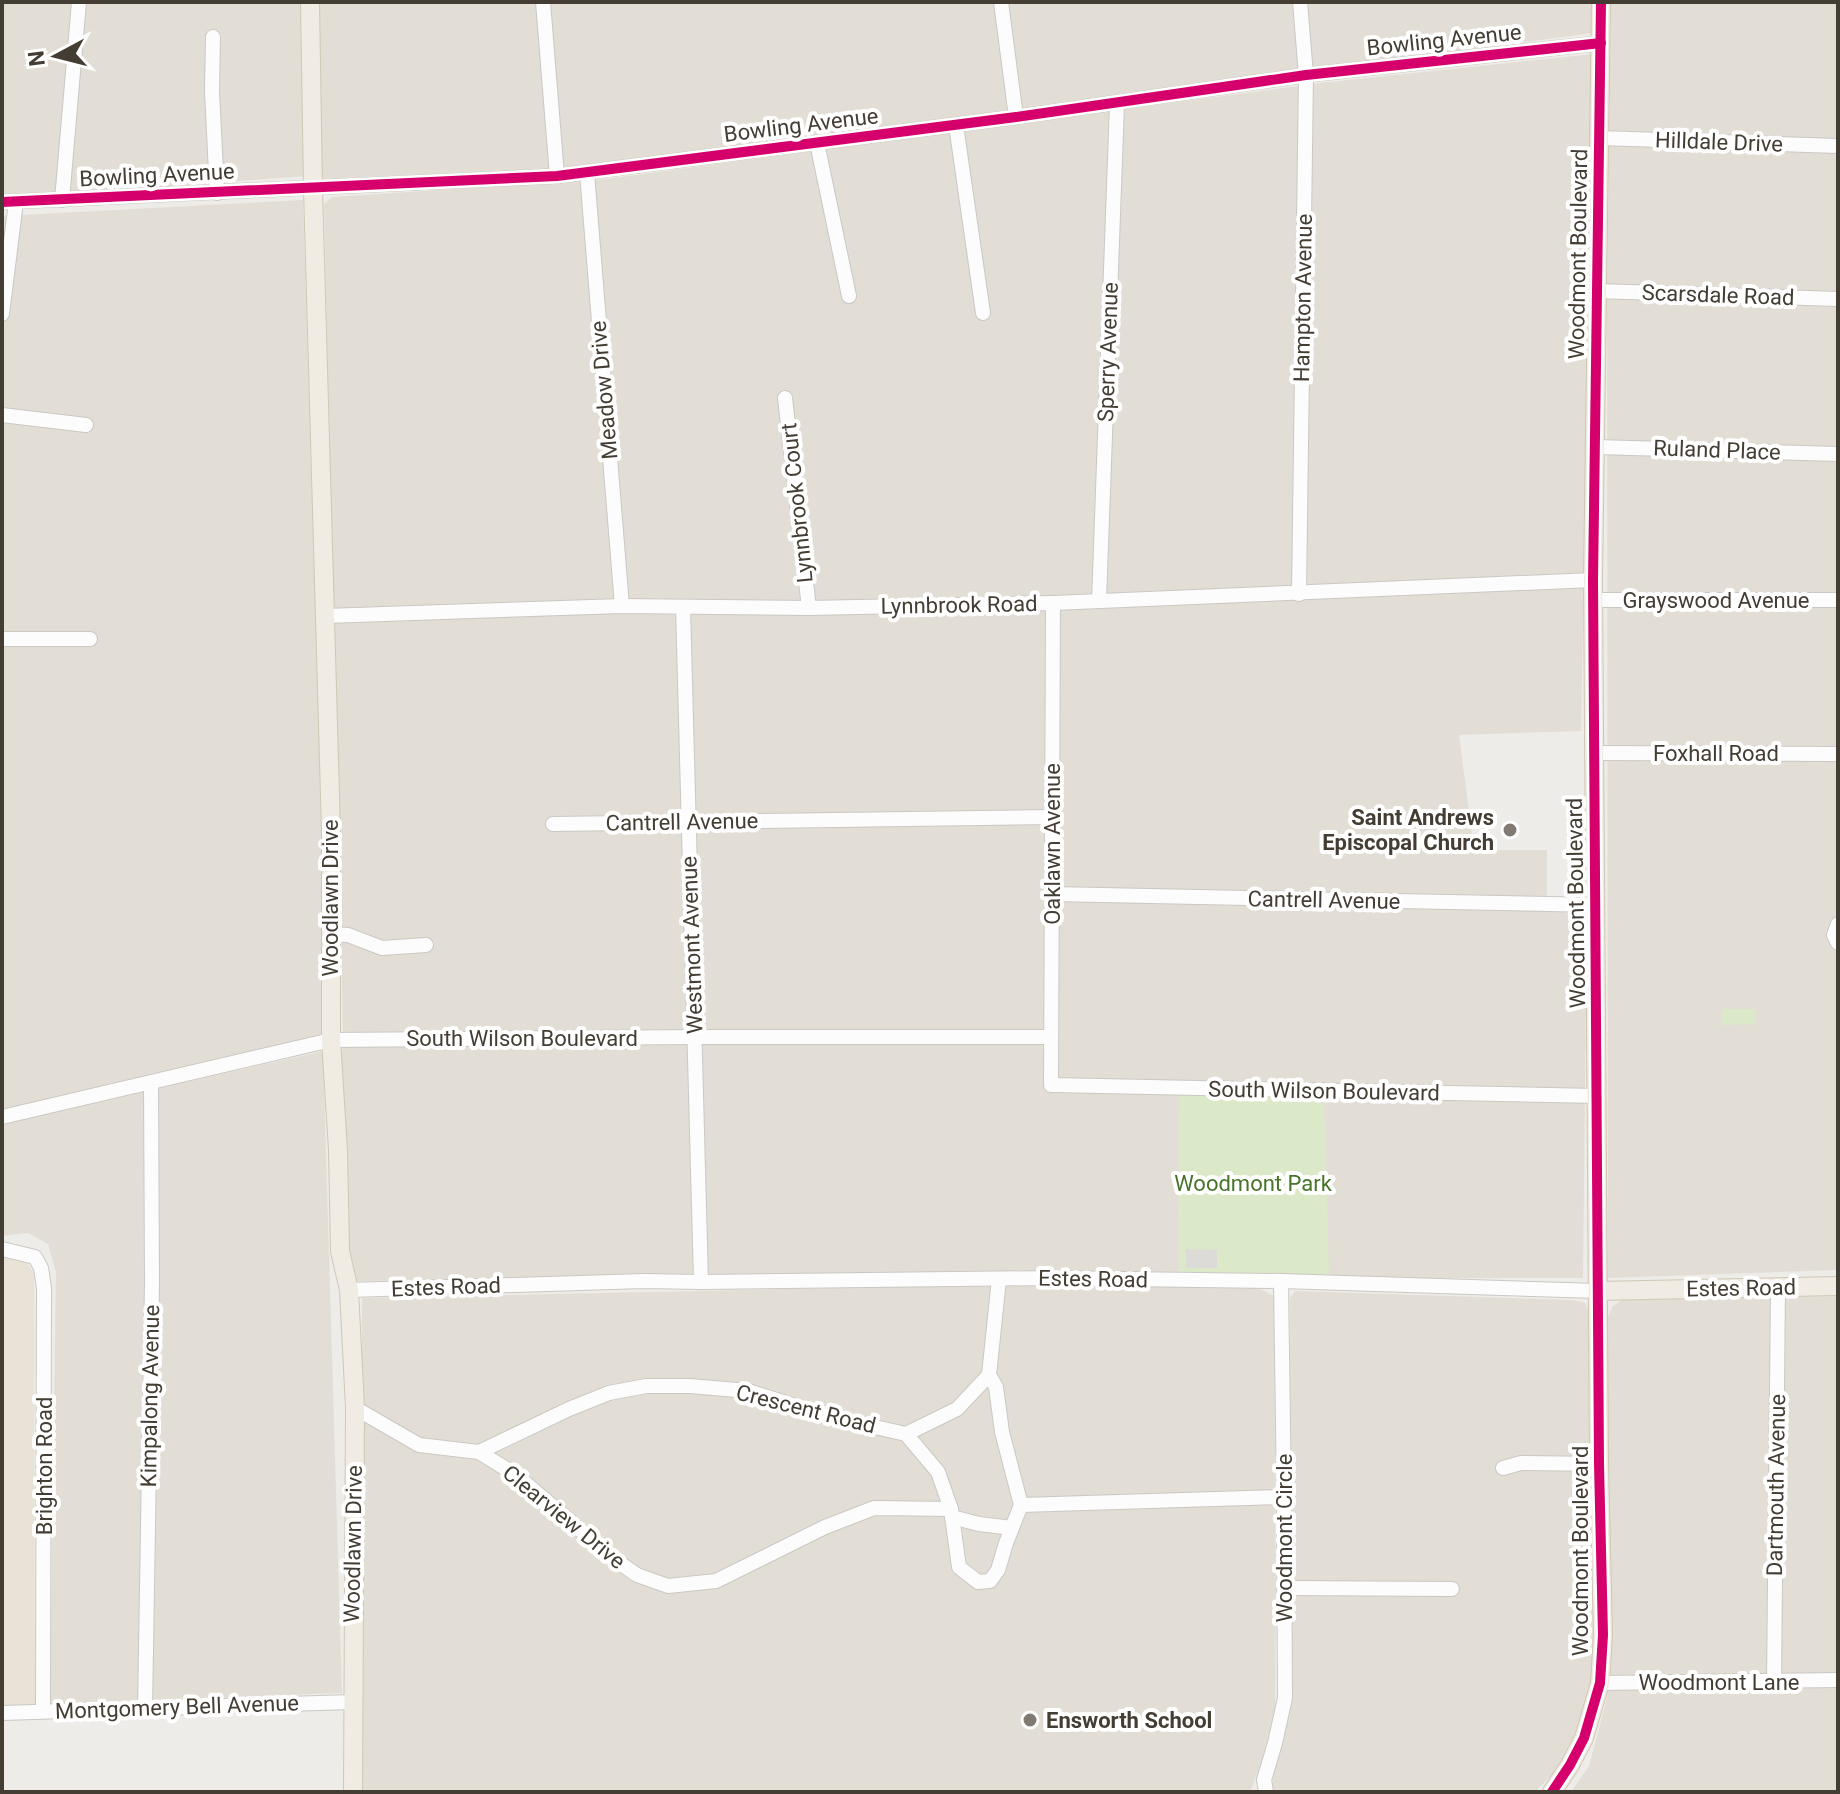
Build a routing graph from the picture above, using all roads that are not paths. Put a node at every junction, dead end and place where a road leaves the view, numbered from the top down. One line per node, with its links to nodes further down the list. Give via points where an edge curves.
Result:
1 (79, 2): 20 (street)
2 (310, 2): 18 (main road, Woodlawn Drive)
3 (543, 2): 17 (street)
4 (1001, 2): 11 (street)
5 (1300, 2): 9 (street, Hampton Avenue)
6 (1601, 2): 8 (main road, Woodmont Boulevard)
7 (213, 37): 19 (street)
8 (1601, 43): 9 (street, Bowling Avenue); 13 (main road, Woodmont Boulevard)
9 (1306, 75): 10 (street, Bowling Avenue); 33 (street, Hampton Avenue)
10 (1117, 104): 11 (street, Bowling Avenue); 36 (street, Sperry Avenue)
11 (1016, 117): 12 (street, Bowling Avenue)
12 (956, 125): 14 (street, Bowling Avenue); 25 (street)
13 (1600, 138): 15 (street, Hilldale Drive); 22 (main road, Woodmont Boulevard)
14 (817, 143): 16 (street, Bowling Avenue); 23 (street)
15 (1838, 146)
16 (587, 173): 17 (street, Bowling Avenue); 38 (street, Meadow Drive)
17 (557, 176): 18 (street, Bowling Avenue)
18 (313, 189): 19 (street, Bowling Avenue); 41 (main road, Woodlawn Drive)
19 (217, 193): 20 (street, Bowling Avenue)
20 (62, 200): 21 (street, Bowling Avenue)
21 (9, 202): 26 (street)
22 (1597, 291): 24 (street, Scarsdale Road); 30 (main road, Woodmont Boulevard)
23 (849, 296)
24 (1838, 299)
25 (983, 313)
26 (2, 314)
27 (785, 398): 40 (street, Lynnbrook Court)
28 (2, 415): 29 (street)
29 (86, 425)
30 (1596, 447): 31 (street, Ruland Place); 32 (main road, Woodmont Boulevard)
31 (1838, 454)
32 (1593, 580): 33 (street, Lynnbrook Road); 34 (main road, Woodmont Boulevard)
33 (1299, 594): 36 (street, Lynnbrook Road)
34 (1594, 600): 35 (street, Grayswood Avenue); 44 (main road, Woodmont Boulevard)
35 (1838, 600)
36 (1099, 601): 37 (street, Lynnbrook Road)
37 (1053, 603): 40 (street, Lynnbrook Road); 46 (street, Oaklawn Avenue)
38 (622, 606): 39 (street, Lynnbrook Road); 41 (street, Lynnbrook Road)
39 (683, 607): 40 (street, Lynnbrook Road); 47 (street, Westmont Avenue)
40 (809, 608)
41 (325, 616): 52 (main road, Woodlawn Drive)
42 (2, 639): 43 (street)
43 (90, 639)
44 (1594, 753): 45 (street, Foxhall Road); 50 (main road, Woodmont Boulevard)
45 (1838, 754)
46 (1052, 817): 47 (street, Cantrell Avenue); 49 (street, Oaklawn Avenue)
47 (688, 822): 48 (street, Cantrell Avenue); 55 (street, Westmont Avenue)
48 (553, 824)
49 (1052, 894): 50 (street, Cantrell Avenue); 56 (street, Oaklawn Avenue)
50 (1596, 905): 60 (main road, Woodmont Boulevard)
51 (1838, 924): 53 (street)
52 (331, 934): 54 (street, via 382,948); 57 (main road, Woodlawn Drive)
53 (1838, 943)
54 (426, 945)
55 (695, 1037): 56 (street, South Wilson Boulevard); 57 (street, South Wilson Boulevard); 65 (street, Westmont Avenue)
56 (1051, 1037): 59 (street, Oaklawn Avenue)
57 (331, 1040): 58 (street, South Wilson Boulevard); 68 (main road, Woodlawn Drive, via 340,1251)
58 (151, 1083): 61 (street, South Wilson Boulevard); 86 (street, Kimpalong Avenue)
59 (1051, 1085): 60 (street, South Wilson Boulevard)
60 (1598, 1096): 69 (main road, Woodmont Boulevard)
61 (2, 1117)
62 (2, 1249): 87 (street, Brighton Road, via 35,1257 44,1288)
63 (999, 1279): 64 (street, Estes Road); 65 (street, Estes Road); 70 (street)
64 (1281, 1281): 69 (street, Estes Road); 76 (street, Woodmont Circle)
65 (701, 1282): 68 (street, Estes Road)
66 (1838, 1286): 67 (main road, Estes Road)
67 (1778, 1288): 69 (main road, Estes Road); 83 (street, Dartmouth Avenue)
68 (349, 1290): 71 (main road, Woodlawn Drive)
69 (1598, 1291): 74 (main road, Woodmont Boulevard)
70 (989, 1375): 72 (street, Crescent Road, via 957,1409); 77 (street)
71 (355, 1408): 73 (street, Clearview Drive, via 419,1445); 85 (main road, Woodlawn Drive)
72 (906, 1434): 73 (street, Crescent Road, via 748,1391 646,1386 582,1403); 78 (street, Crescent Road, via 938,1472)
73 (479, 1452): 78 (street, Clearview Drive, via 516,1475 614,1559 637,1575 668,1586 716,1581 874,1508)
74 (1599, 1464): 75 (street, via 1521,1463); 84 (main road, Woodmont Boulevard)
75 (1503, 1468)
76 (1284, 1497): 77 (street); 80 (street, Woodmont Circle)
77 (1021, 1505): 79 (street)
78 (951, 1513): 79 (street, Clearview Drive); 79 (street, via 959,1567 978,1582 990,1581 998,1570)
79 (1012, 1528)
80 (1284, 1588): 81 (street); 89 (street, Woodmont Circle, via 1285,1698)
81 (1452, 1589)
82 (1838, 1680): 83 (street, Woodmont Lane)
83 (1774, 1682): 84 (street, Woodmont Lane)
84 (1600, 1683): 91 (main road, Woodmont Boulevard, via 1584,1738)
85 (352, 1702): 86 (street, Montgomery Bell Avenue); 90 (main road, Woodlawn Drive)
86 (145, 1710): 87 (street, Montgomery Bell Avenue)
87 (43, 1711): 88 (street, Montgomery Bell Avenue)
88 (2, 1713)
89 (1262, 1788)
90 (353, 1792)
91 (1552, 1792)

